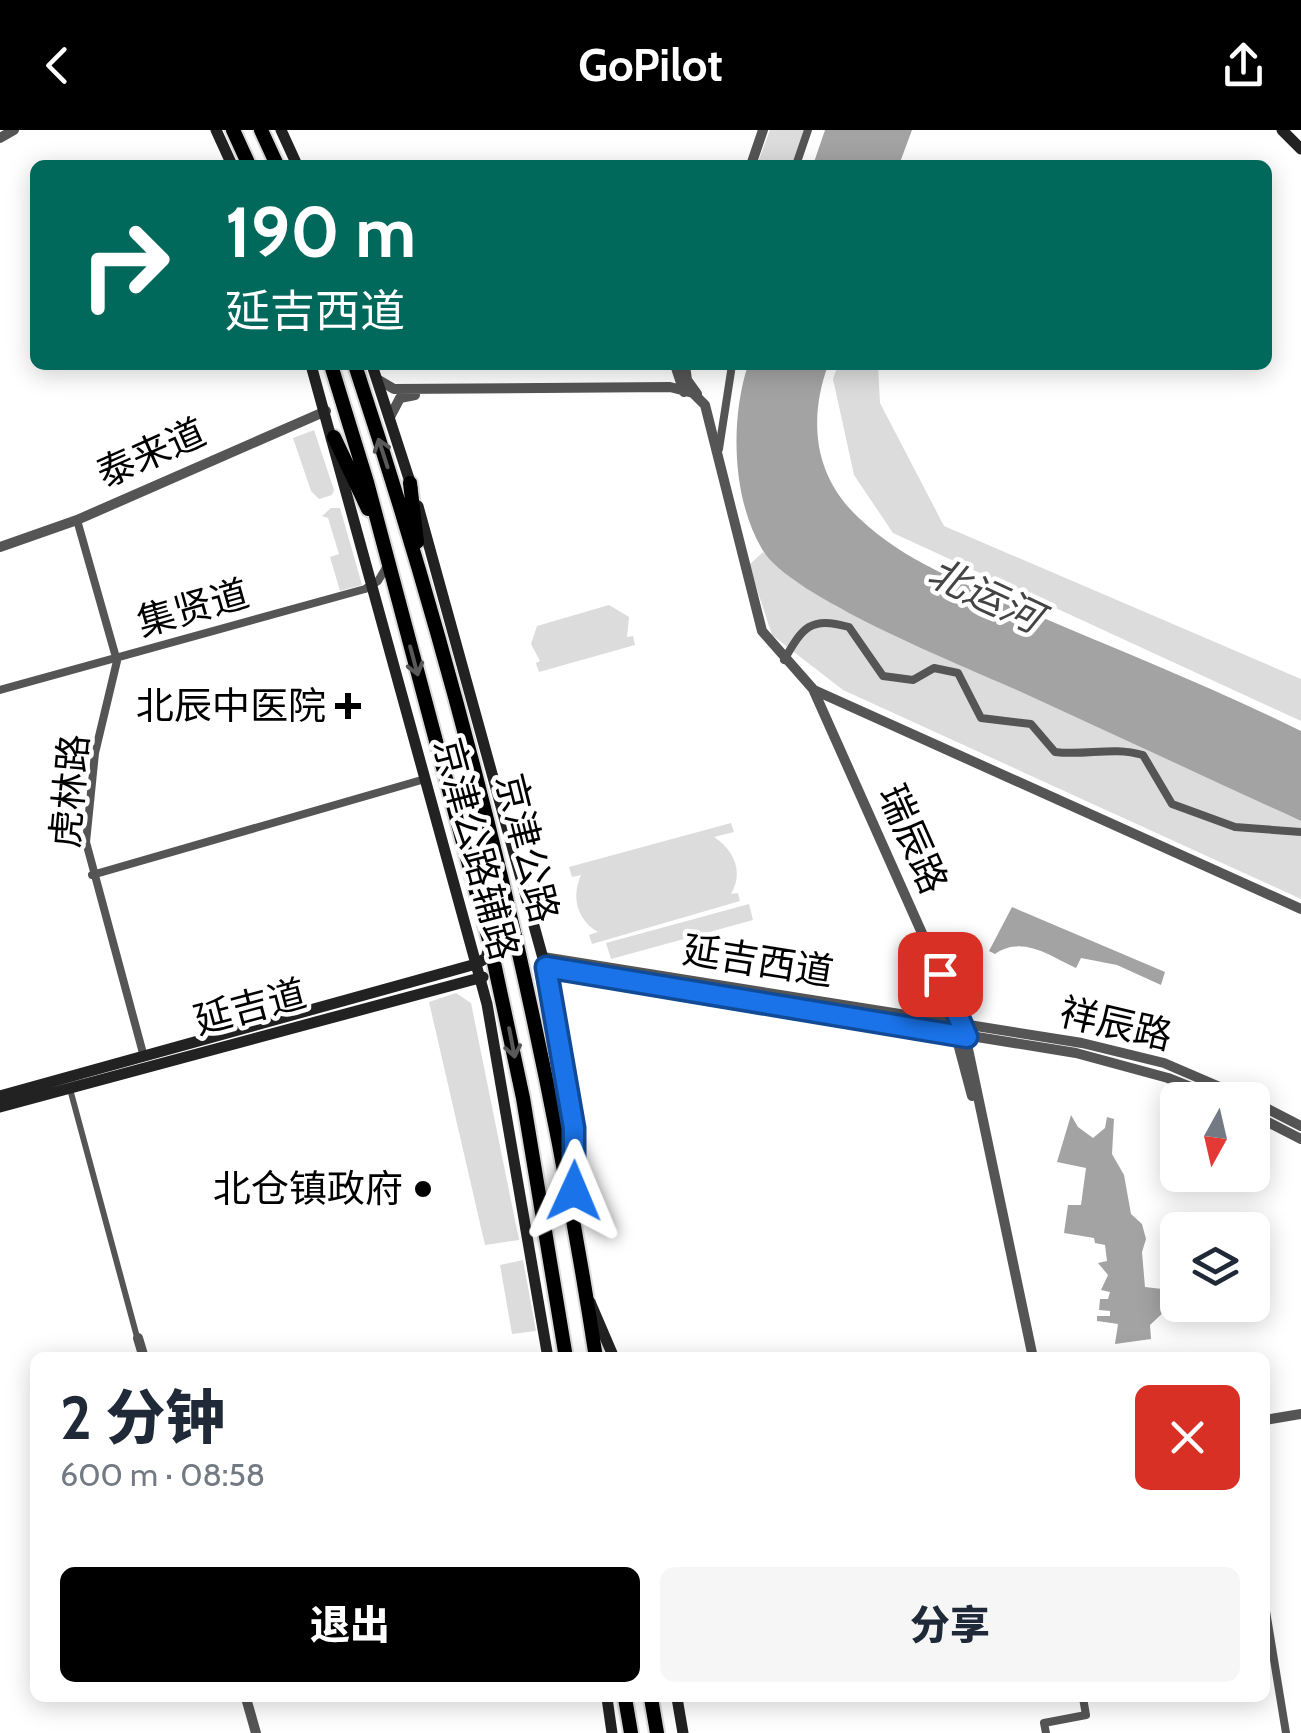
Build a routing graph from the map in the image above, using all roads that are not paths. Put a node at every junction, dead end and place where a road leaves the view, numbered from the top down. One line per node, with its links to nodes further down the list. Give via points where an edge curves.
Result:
1 (14, 130): 9 (street)
2 (216, 130): 11 (main road)
3 (233, 130): 12 (highway)
4 (260, 130): 13 (highway)
5 (281, 130): 14 (main road)
6 (761, 130): 15 (street)
7 (808, 130): 16 (street)
8 (1282, 130): 10 (main road)
9 (0, 138)
10 (1301, 149)
11 (230, 160)
12 (247, 160)
13 (275, 160)
14 (295, 160)
15 (751, 160)
16 (798, 160)
17 (313, 370): 27 (main road, 京津公路辅路)
18 (331, 370): 34 (highway, 京津公路)
19 (357, 370): 37 (highway, 京津公路, one-way to 19)
20 (374, 370): 24 (main road, 京津公路辅路)
21 (679, 370): 25 (street)
22 (682, 370): 26 (street)
23 (731, 370): 30 (street)
24 (377, 379): 25 (street, via 394,389); 28 (main road, 京津公路辅路)
25 (676, 389): 26 (street); 28 (street, via 410,394 393,405)
26 (695, 399): 30 (street, 瑞辰路, via 710,414); 31 (street, 瑞辰路)
27 (326, 411): 29 (main road, 京津公路辅路); 33 (street, 泰来道)
28 (389, 419): 32 (main road, 京津公路辅路)
29 (334, 437): 34 (highway); 38 (main road, 京津公路辅路)
30 (718, 462): 31 (street); 41 (street, 瑞辰路, via 762,631)
31 (717, 476): 42 (street, 瑞辰路, via 758,634)
32 (410, 483): 37 (highway); 49 (main road, 京津公路辅路)
33 (77, 520): 35 (street, 泰来道); 40 (street, 虎林路)
34 (379, 532): 36 (highway, 京津公路)
35 (0, 546)
36 (388, 562): 38 (street); 39 (highway, 京津公路)
37 (419, 573): 65 (highway, 京津公路, via 510,907)
38 (374, 588): 39 (street); 40 (street, 集贤道); 44 (main road, 京津公路辅路)
39 (398, 602): 48 (highway, 京津公路, one-way to 48)
40 (116, 659): 43 (street, 集贤道); 46 (street, 虎林路, via 89,802)
41 (784, 660): 42 (street, 瑞辰路); 45 (street, via 801,630 825,620 849,627 883,676 913,680 934,668 958,674 981,718 1031,724 1055,752 1116,747 1143,756 1172,804 1236,826)
42 (809, 688): 47 (street); 52 (street, 瑞辰路)
43 (0, 692)
44 (426, 779): 46 (street); 50 (main road, 京津公路辅路)
45 (1301, 832)
46 (92, 875): 55 (street, 虎林路)
47 (1301, 910)
48 (490, 944): 50 (main road); 51 (highway, 京津公路)
49 (545, 962): 53 (street, 延吉西道); 65 (main road, 京津公路辅路, via 574,1128)
50 (478, 971): 51 (main road); 55 (main road, 延吉道); 66 (main road, 京津公路辅路)
51 (504, 1001): 68 (highway, 京津公路, one-way to 68)
52 (951, 1006): 53 (street, 瑞辰路); 54 (street)
53 (961, 1030): 54 (street, 祥辰路); 75 (street, 瑞辰路)
54 (986, 1034): 56 (street, 祥辰路, via 1124,1064); 57 (street, 祥辰路, via 1164,1062)
55 (145, 1061): 58 (main road, 延吉道); 59 (main road, 延吉道)
56 (1174, 1082)
57 (1210, 1082)
58 (69, 1087): 60 (main road, 延吉道); 69 (street)
59 (0, 1096)
60 (0, 1107)
61 (1270, 1110): 63 (street, 祥辰路)
62 (1270, 1123): 64 (street)
63 (1301, 1126)
64 (1301, 1139)
65 (574, 1226): 67 (highway, 京津公路)
66 (536, 1281): 68 (main road); 71 (main road, 京津公路辅路)
67 (586, 1295): 73 (highway, 京津公路); 74 (main road)
68 (559, 1317): 72 (highway, 京津公路)
69 (138, 1338): 70 (street)
70 (142, 1352)
71 (547, 1352)
72 (565, 1352)
73 (595, 1352)
74 (611, 1352)
75 (1030, 1352)
76 (1301, 1414): 77 (street)
77 (1270, 1419)
78 (1270, 1635): 91 (street)
79 (247, 1702): 85 (street)
80 (608, 1702): 86 (main road)
81 (626, 1702): 87 (highway)
82 (652, 1702): 88 (highway)
83 (677, 1702): 89 (main road)
84 (1084, 1702): 90 (street, via 1086,1716 1044,1723)
85 (256, 1733)
86 (612, 1733)
87 (631, 1733)
88 (656, 1733)
89 (683, 1733)
90 (1046, 1733)
91 (1286, 1733)

